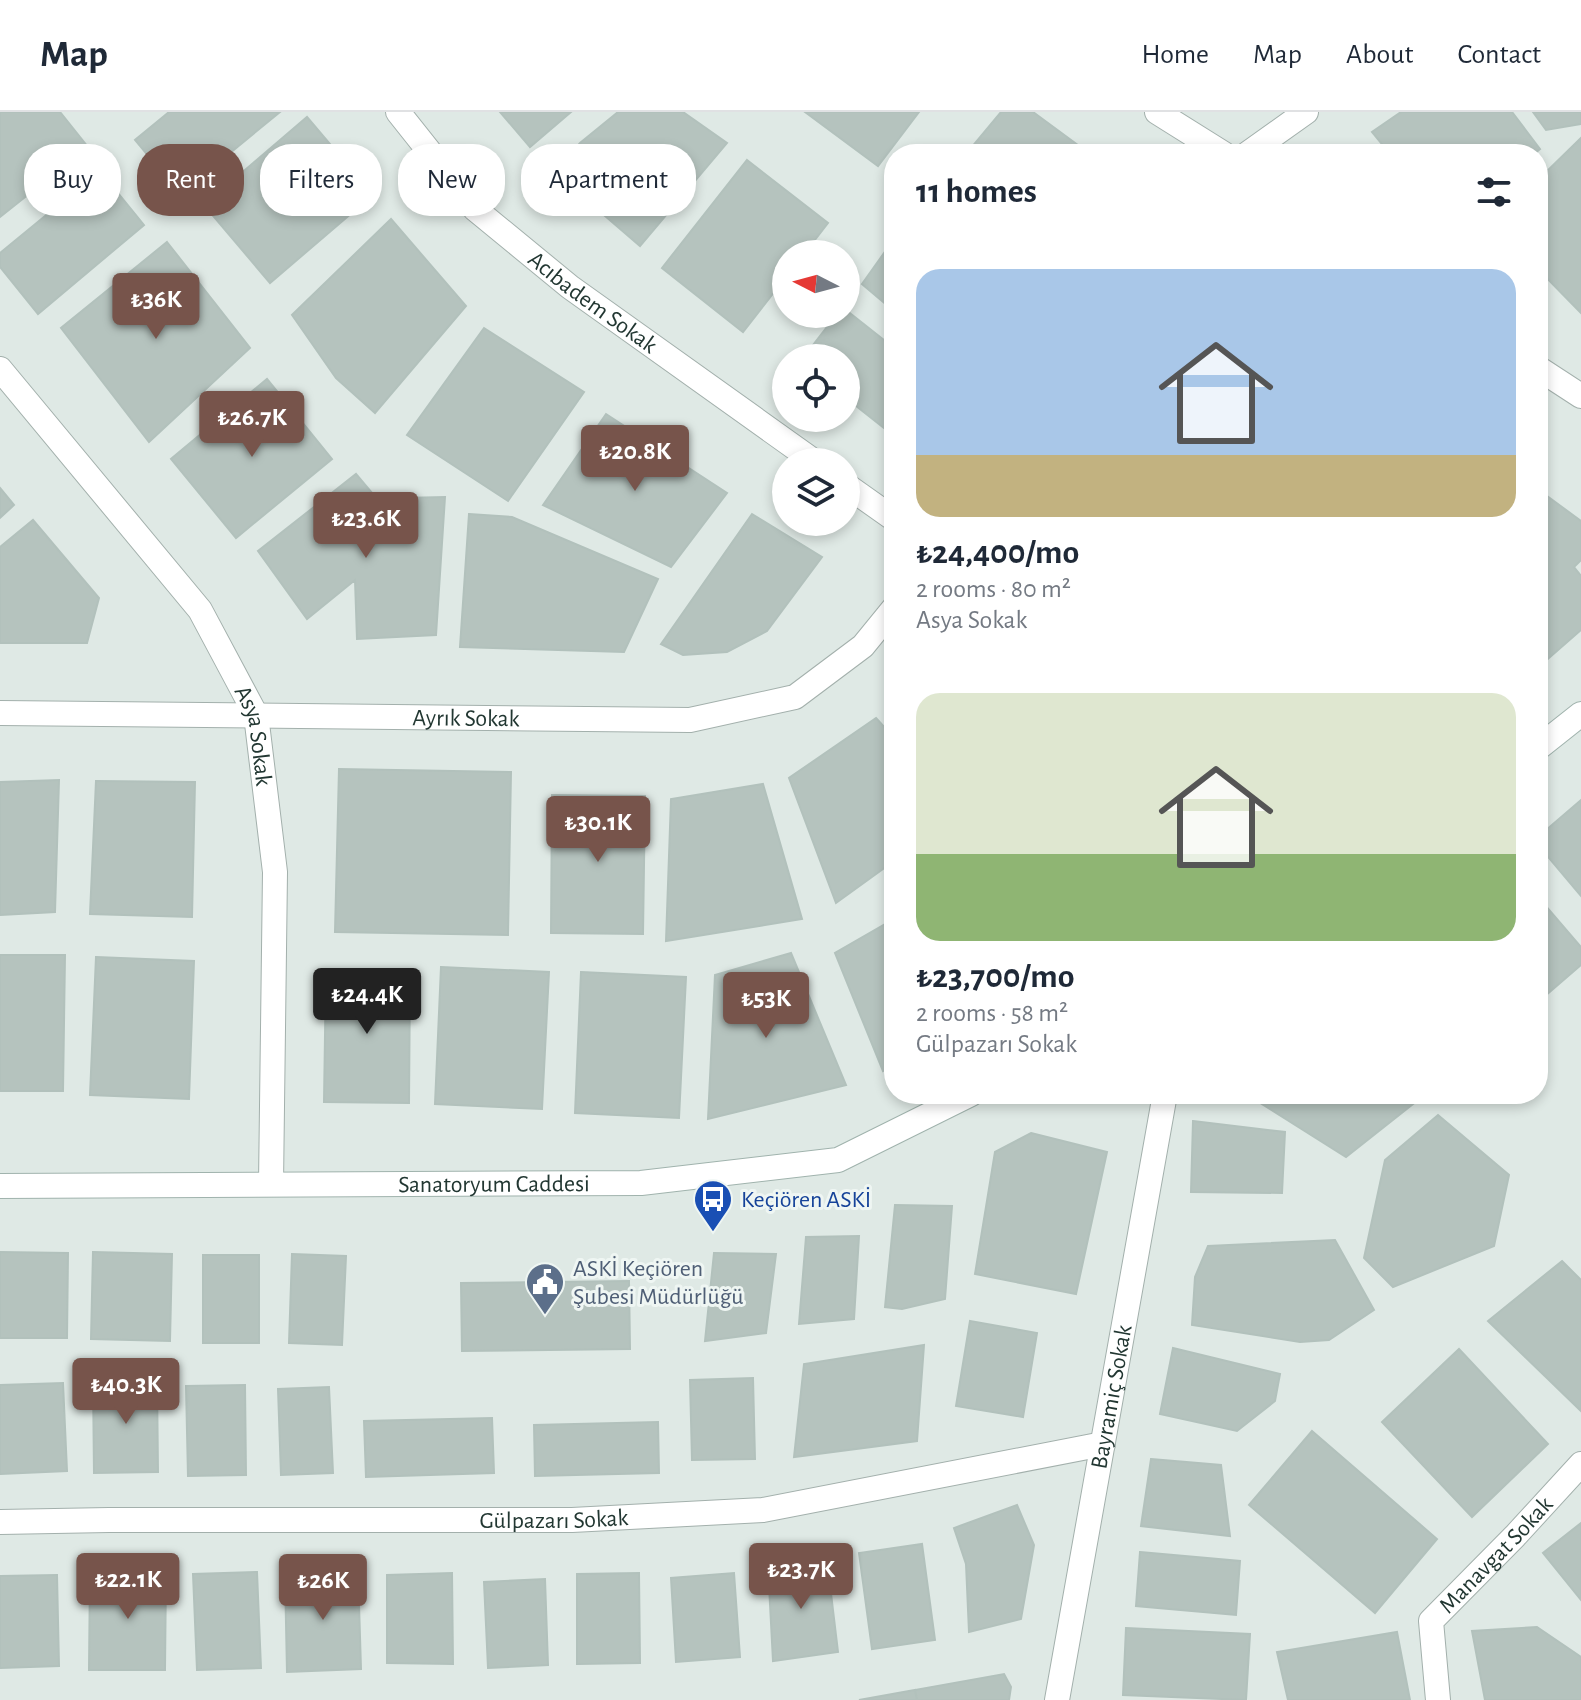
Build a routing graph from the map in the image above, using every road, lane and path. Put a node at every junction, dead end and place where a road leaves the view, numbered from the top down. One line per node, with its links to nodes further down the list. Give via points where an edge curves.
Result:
1 (398, 112): 9 (street, Acıbadem Sokak, via 475,209 570,287)
2 (1157, 112): 4 (street)
3 (1306, 112): 5 (street)
4 (1208, 144)
5 (1261, 144)
6 (0, 369): 15 (street, Asya Sokak, via 200,610)
7 (1548, 375): 8 (street)
8 (1581, 396)
9 (795, 448)
10 (860, 495): 11 (street)
11 (884, 512)
12 (884, 620): 15 (street, Ayrık Sokak, via 863,646 795,697 690,720)
13 (0, 713): 15 (street, Ayrık Sokak)
14 (1581, 714): 16 (street)
15 (256, 715): 19 (street, Asya Sokak, via 275,872)
16 (1548, 740)
17 (951, 1104): 19 (street, Sanatoryum Caddesi, via 838,1160 641,1183)
18 (1163, 1104): 21 (street, Bayramiç Sokak)
19 (271, 1184): 20 (street, Sanatoryum Caddesi)
20 (0, 1186)
21 (1103, 1444): 23 (street, Gülpazarı Sokak, via 763,1510 572,1520); 24 (street, Bayramiç Sokak)
22 (1581, 1464): 25 (street, Manavgat Sokak, via 1431,1621)
23 (0, 1522)
24 (1057, 1700)
25 (1438, 1700)

